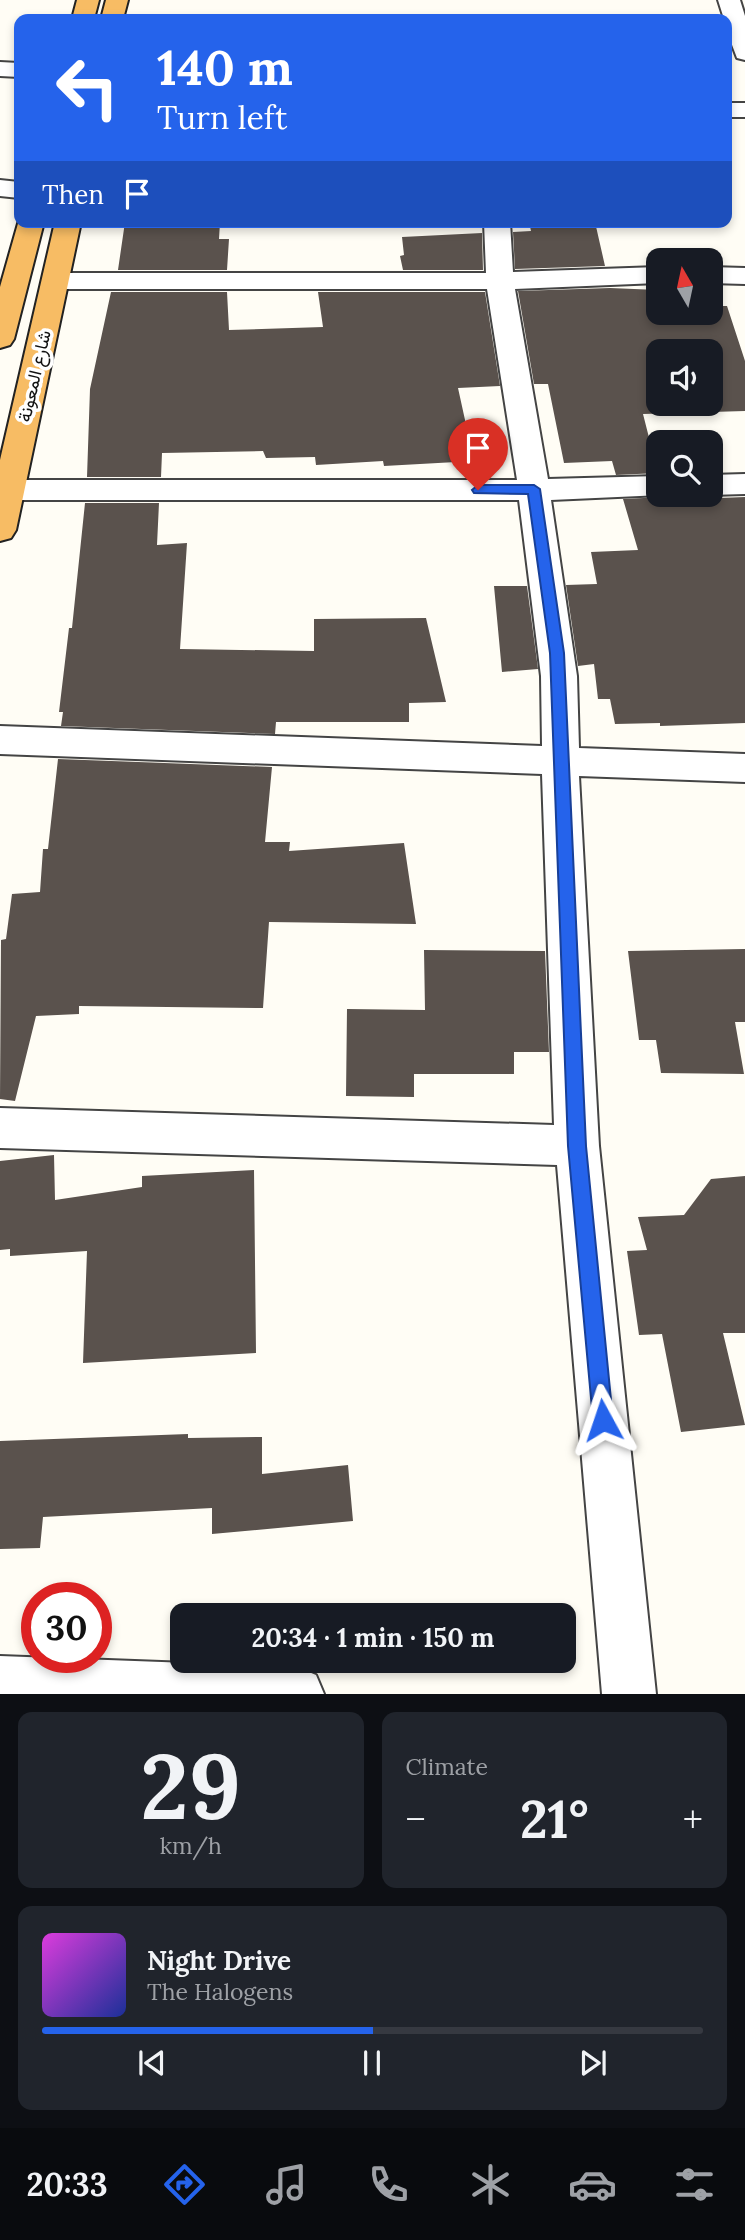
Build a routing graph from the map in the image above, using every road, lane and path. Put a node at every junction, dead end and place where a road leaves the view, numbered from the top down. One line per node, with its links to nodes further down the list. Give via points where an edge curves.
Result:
1 (729, 0): 2 (street)
2 (745, 53)
3 (29, 228): 9 (highway, شارع المعونة)
4 (67, 228): 10 (highway, شارع المعونة)
5 (497, 228): 11 (street)
6 (646, 275): 11 (street)
7 (723, 275): 8 (street)
8 (745, 276)
9 (8, 281): 12 (highway, شارع المعونة)
10 (56, 281): 11 (street); 17 (highway, شارع المعونة)
11 (500, 281): 16 (street)
12 (0, 340)
13 (745, 484): 14 (street)
14 (723, 485)
15 (646, 486): 16 (street)
16 (534, 489): 17 (street); 20 (street, via 557,653)
17 (9, 490): 18 (highway, شارع المعونة)
18 (0, 530)
19 (0, 740): 20 (street)
20 (562, 760): 21 (street); 23 (street)
21 (745, 768)
22 (0, 1128): 23 (street)
23 (577, 1146): 26 (street)
24 (0, 1682): 25 (street)
25 (297, 1694)
26 (629, 1694)

